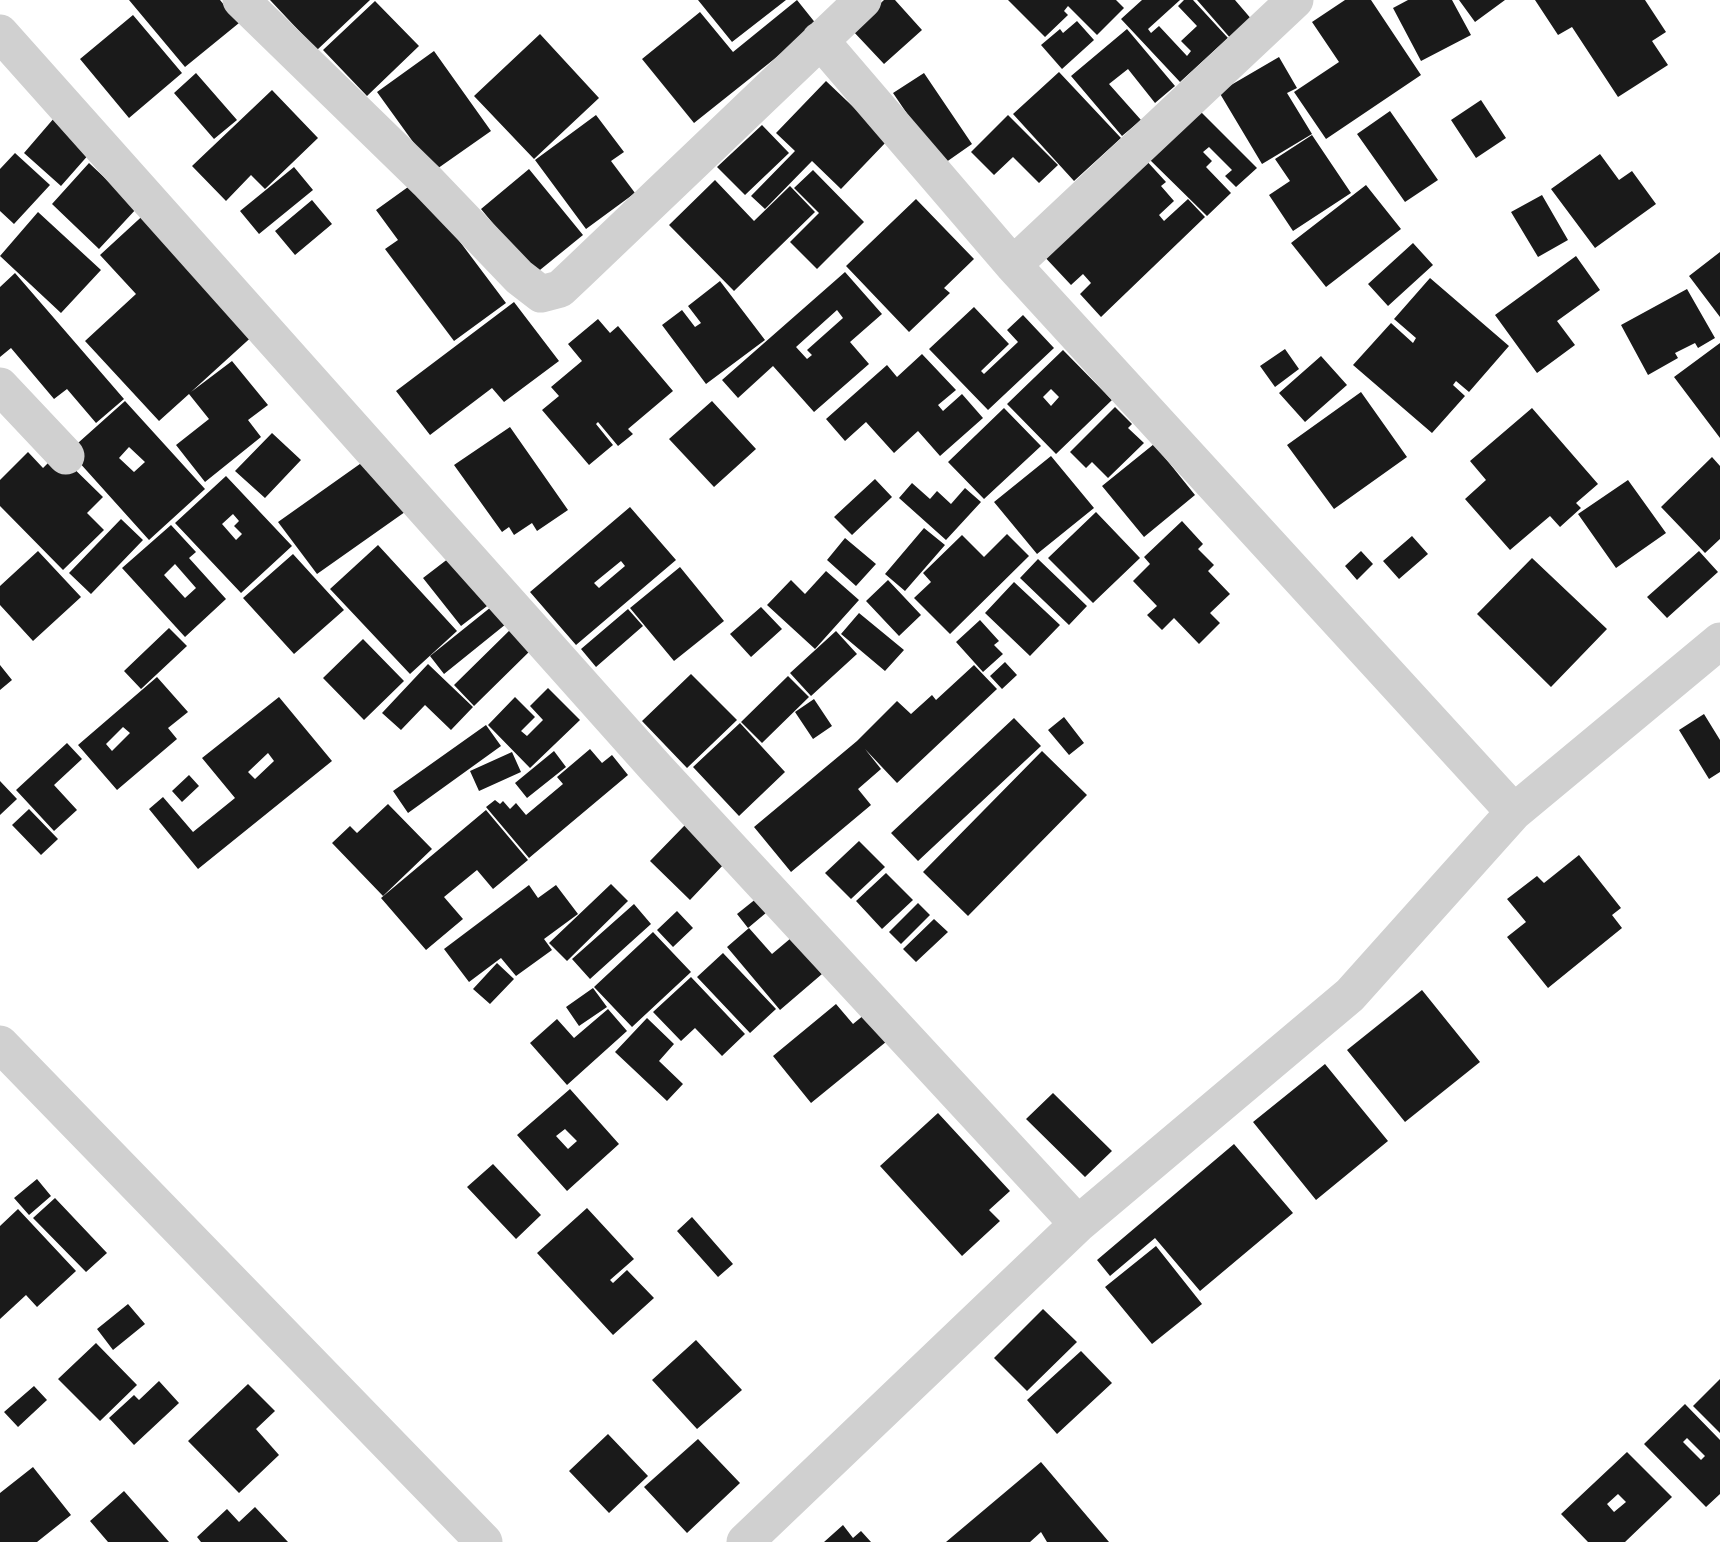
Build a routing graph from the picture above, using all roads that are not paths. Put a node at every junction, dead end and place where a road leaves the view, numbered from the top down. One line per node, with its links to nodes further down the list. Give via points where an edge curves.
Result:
1 (241, 0): 5 (street, via 541,294 559,289 577,273)
2 (863, 0): 5 (street)
3 (1295, 0): 6 (street)
4 (0, 33): 12 (street, via 656,768)
5 (820, 40): 6 (street)
6 (1013, 265): 10 (street)
7 (0, 386): 8 (street)
8 (66, 456)
9 (1720, 641): 10 (street)
10 (1514, 812): 12 (street, via 1350,995)
11 (0, 1044): 13 (street)
12 (1078, 1224): 14 (street)
13 (484, 1542)
14 (745, 1542)

